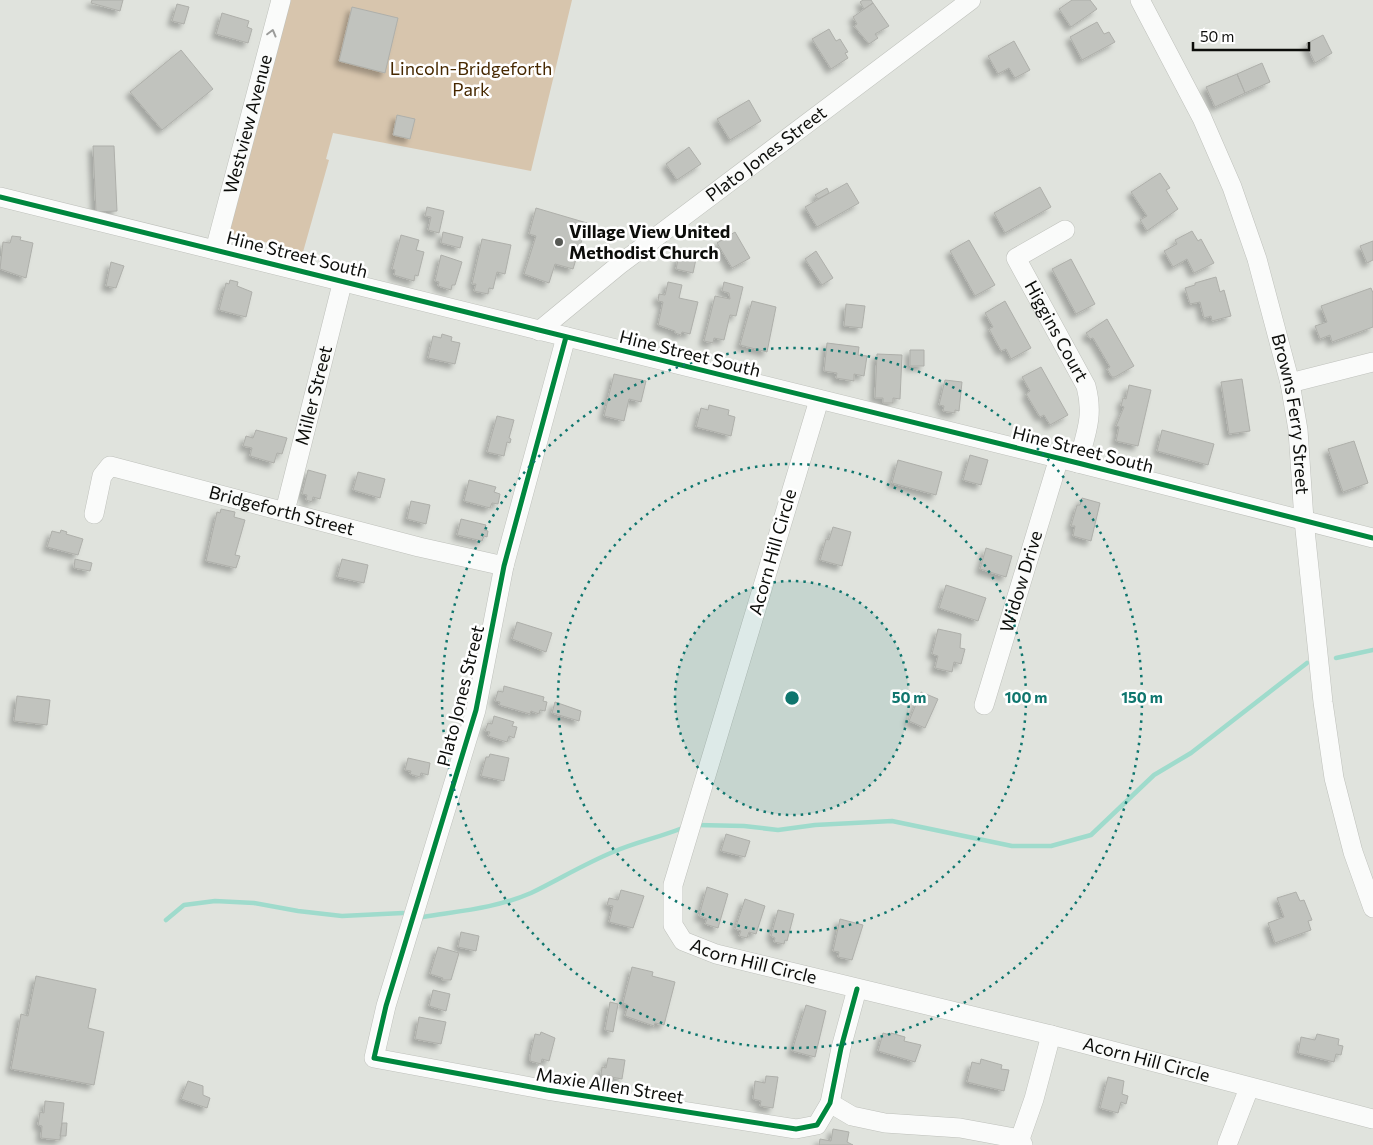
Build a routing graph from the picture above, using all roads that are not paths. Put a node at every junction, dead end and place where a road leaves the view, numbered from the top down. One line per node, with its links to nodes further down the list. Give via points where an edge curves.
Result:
1 (281, 0): 6 (street, Westview Avenue, one-way to 1)
2 (971, 0): 8 (street, Plato Jones Street, via 619,264)
3 (1148, 2): 11 (street, Browns Ferry Street, via 1232,188 1257,259)
4 (0, 197): 6 (street, Hine Street South)
5 (1066, 230): 14 (street, Higgins Court, via 1016,258 1086,386 1091,405)
6 (215, 250): 7 (street, Hine Street South)
7 (343, 280): 8 (street, Hine Street South); 15 (street, Miller Street)
8 (539, 331): 9 (street, Hine Street South)
9 (566, 337): 12 (street, Hine Street South); 19 (street, Plato Jones Street)
10 (1373, 362): 11 (street)
11 (1290, 383): 17 (street, Browns Ferry Street, via 1298,430)
12 (818, 400): 13 (street, Hine Street South); 22 (street, Acorn Hill Circle, via 673,885 672,905 674,924 683,941 716,954)
13 (1059, 458): 14 (street, Hine Street South); 20 (street, Widow Drive)
14 (1078, 463): 17 (street, Hine Street South)
15 (285, 511): 16 (street, Bridgeforth Street, via 110,466 102,476); 19 (street, Bridgeforth Street)
16 (94, 514)
17 (1304, 520): 18 (street, Hine Street South); 21 (street, Browns Ferry Street, via 1334,778 1353,852)
18 (1373, 538)
19 (504, 566): 24 (street, Plato Jones Street, via 476,710 386,1006)
20 (984, 705)
21 (1373, 908)
22 (857, 989): 23 (street, Acorn Hill Circle); 26 (street)
23 (1051, 1035): 25 (street, Acorn Hill Circle); 28 (street)
24 (374, 1058): 26 (street, Maxie Allen Street, via 776,1128 817,1125)
25 (1249, 1088): 27 (street, Acorn Hill Circle); 29 (street)
26 (830, 1103): 28 (street, via 852,1116 885,1123 960,1128)
27 (1373, 1119)
28 (1021, 1142)
29 (1227, 1145)

